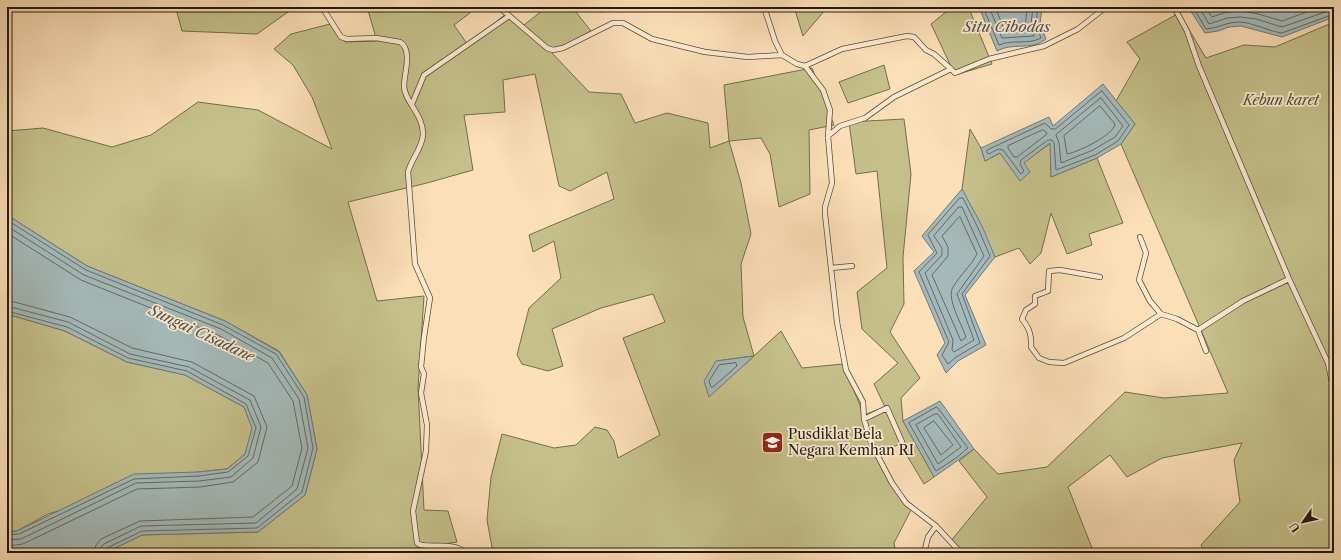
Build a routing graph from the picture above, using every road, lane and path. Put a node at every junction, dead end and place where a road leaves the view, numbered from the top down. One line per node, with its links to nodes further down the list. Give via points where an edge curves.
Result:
1 (322, 7): 10 (street, via 341,37 376,38 403,44 407,51 404,88)
2 (499, 7): 6 (street)
3 (764, 7): 7 (street)
4 (1106, 7): 9 (street, via 1078,29 1044,46 989,59 955,73)
5 (1174, 7): 16 (street, via 1187,31 1199,66)
6 (509, 16): 7 (street, via 547,48 553,50 563,48 613,23 623,23 652,39 705,52 748,57); 10 (street, via 424,75)
7 (782, 55): 8 (street)
8 (805, 66): 9 (street, via 842,49 907,36 914,37); 11 (street, via 822,90 830,110)
9 (951, 69): 11 (street, via 894,97 865,118 840,126)
10 (412, 104): 24 (street, via 423,131 408,172 415,264 430,303 421,367 424,374 421,393 427,425 426,450 413,511 416,543 462,549)
11 (828, 136): 14 (street, via 832,183 825,214)
12 (1140, 237): 17 (street, via 1146,252 1139,280 1150,301)
13 (852, 266): 14 (street)
14 (831, 268): 21 (street, via 846,370 863,402)
15 (1100, 277): 17 (street, via 1060,270 1049,271 1048,291 1035,296 1035,304 1026,310 1022,319 1032,337 1031,347 1039,358 1064,363 1124,338)
16 (1290, 279): 18 (street, via 1243,300); 20 (street, via 1328,363)
17 (1161, 314): 18 (street)
18 (1198, 330): 19 (street)
19 (1206, 351)
20 (1334, 392)
21 (864, 419): 22 (street, via 887,408); 23 (street, via 871,443 892,483 910,508)
22 (902, 442)
23 (936, 526): 25 (street, via 928,537); 26 (street)
24 (466, 553)
25 (924, 553)
26 (961, 553)

